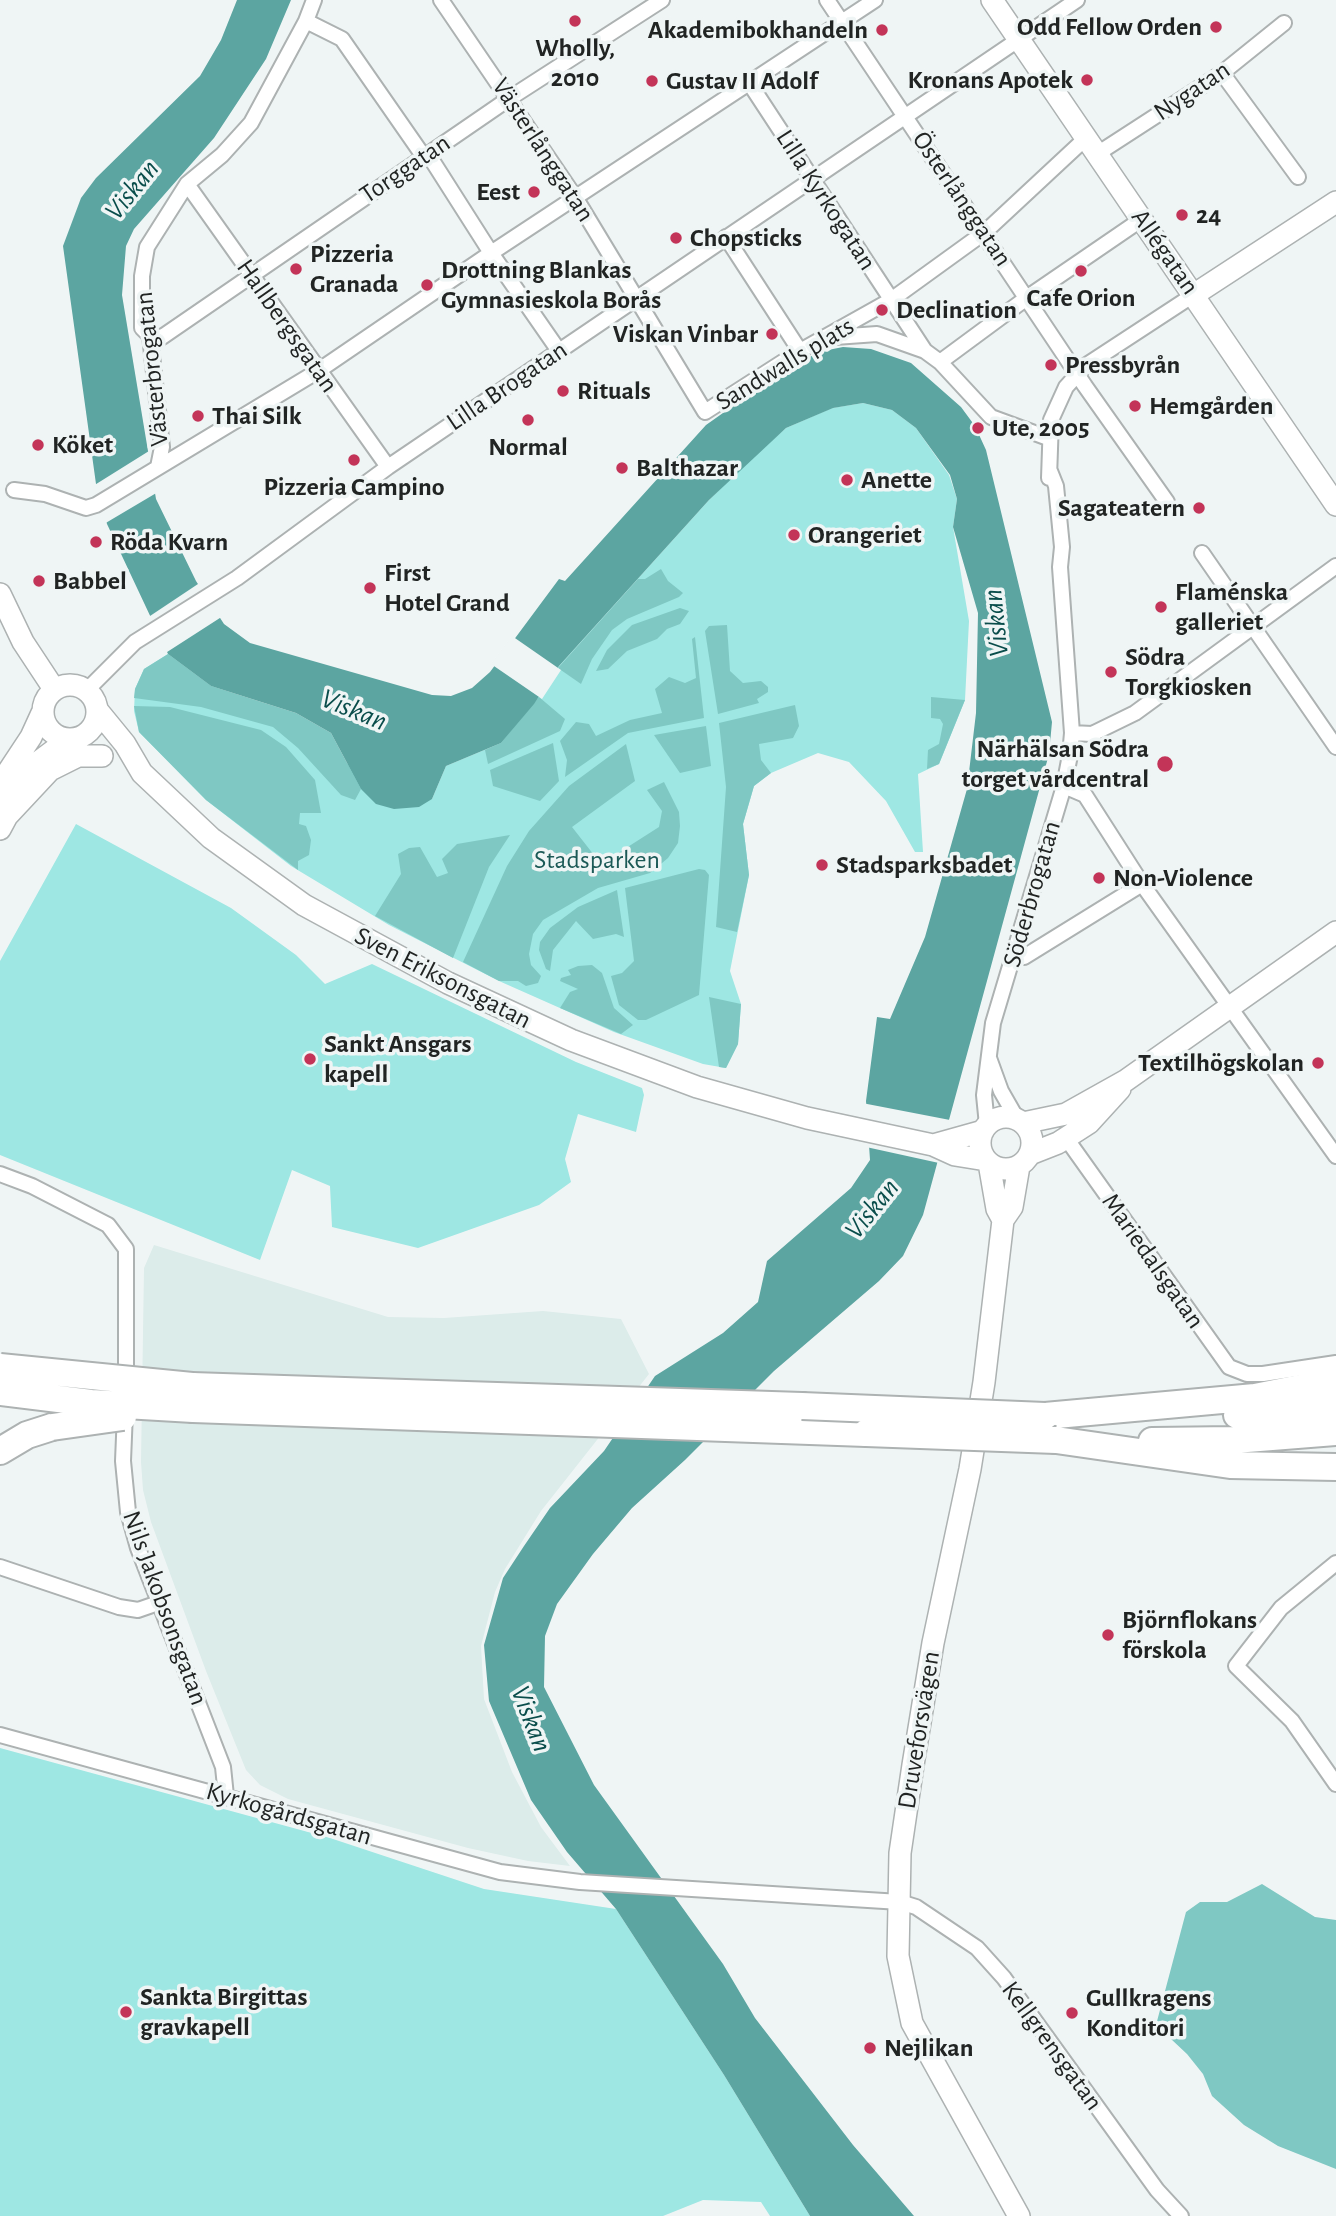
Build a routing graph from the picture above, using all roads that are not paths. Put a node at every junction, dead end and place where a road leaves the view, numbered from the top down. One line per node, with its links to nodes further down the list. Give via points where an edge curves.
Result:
1 (314, 0): 8 (street, Västerbrogatan)
2 (441, 0): 14 (street, Västerlånggatan)
3 (662, 0): 14 (street, Torggatan)
4 (827, 0): 9 (street, Österlånggatan)
5 (875, 0): 9 (street)
6 (992, 0): 11 (street, Allégatan)
7 (1077, 0): 11 (street, Lilla Brogatan)
8 (306, 21): 17 (street, via 342,39); 20 (street, Västerbrogatan, via 251,123)
9 (842, 22): 13 (street); 15 (street, Österlånggatan)
10 (1284, 23): 12 (street, Nygatan)
11 (1018, 39): 15 (street, Lilla Brogatan); 16 (street, Allégatan)
12 (1222, 73): 16 (street, Nygatan); 18 (street)
13 (750, 84): 19 (street, Lilla Kyrkogatan); 21 (street)
14 (510, 98): 17 (street, Torggatan); 21 (street, Västerlånggatan)
15 (906, 115): 19 (street, Lilla Brogatan); 24 (street, Österlånggatan)
16 (1092, 146): 23 (street, Allégatan); 24 (street, Nygatan)
17 (426, 155): 26 (street); 27 (street, Torggatan)
18 (1297, 177)
19 (813, 179): 25 (street, Lilla Brogatan); 29 (street, Lilla Kyrkogatan)
20 (187, 184): 27 (street, Hallbergsgatan); 32 (street, Västerbrogatan, via 147,247 142,328)
21 (575, 197): 26 (street); 31 (street, Västerlånggatan)
22 (1336, 202): 28 (street)
23 (1142, 219): 28 (street, Allégatan); 30 (street)
24 (985, 232): 29 (street, Sandwalls plats); 30 (street, Österlånggatan)
25 (726, 237): 31 (street, Lilla Brogatan); 35 (street)
26 (491, 253): 34 (street); 38 (street)
27 (250, 274): 32 (street, Torggatan, via 162,337); 38 (street, Hallbergsgatan)
28 (1195, 294): 39 (street, Söderbrogatan); 46 (street, Allégatan)
29 (895, 296): 33 (street, Sandwalls plats); 36 (street, Lilla Kyrkogatan)
30 (1028, 297): 37 (street); 39 (street, Österlånggatan)
31 (637, 298): 34 (street, Lilla Brogatan); 40 (street, Västerlånggatan)
32 (150, 336): 42 (street, Västerbrogatan, via 162,447)
33 (823, 340): 35 (street, Sandwalls plats); 36 (street, via 877,334)
34 (559, 351): 43 (street, Lilla Brogatan)
35 (800, 351): 40 (street, Sandwalls plats)
36 (925, 351): 37 (street)
37 (940, 362): 41 (street, via 981,410)
38 (318, 371): 42 (street); 43 (street, Hallbergsgatan)
39 (1078, 374): 41 (street, Söderbrogatan, via 1058,400); 45 (street, Österlånggatan)
40 (705, 412)
41 (1048, 438): 55 (street, Söderbrogatan, via 1062,547)
42 (158, 467): 44 (street, Västerbrogatan, via 86,508 45,494)
43 (388, 467): 52 (street, Lilla Brogatan, via 237,578 135,642)
44 (14, 490)
45 (1167, 502)
46 (1336, 505)
47 (1202, 553): 50 (street)
48 (1336, 566): 50 (street)
49 (0, 593): 51 (street, via 23,642)
50 (1251, 626): 55 (street, via 1135,713 1092,734); 57 (street)
51 (54, 689): 52 (street, via 71,684); 54 (street, via 46,698)
52 (87, 690): 53 (street)
53 (97, 711): 56 (street, via 89,731); 59 (street, Sven Eriksonsgatan, via 125,744)
54 (43, 713): 56 (street, via 49,730); 60 (street)
55 (1072, 733): 61 (street, Söderbrogatan)
56 (70, 739): 58 (street); 62 (street, via 29,769 8,802)
57 (1335, 743)
58 (102, 756): 59 (street); 62 (street, via 79,756 50,770)
59 (142, 774): 71 (street, Sven Eriksonsgatan, via 249,867 324,916 448,983 571,1040 660,1074 776,1110)
60 (0, 784)
61 (1064, 786): 63 (street, via 1085,795); 65 (street, Söderbrogatan)
62 (3, 823)
63 (1142, 884): 65 (street, via 1024,957); 66 (street)
64 (1336, 932): 66 (street)
65 (1013, 956): 67 (street, Söderbrogatan)
66 (1229, 1008): 68 (street); 73 (street)
67 (988, 1053): 69 (street, via 1001,1091); 70 (street, Söderbrogatan)
68 (1125, 1081): 69 (street, via 1066,1114); 72 (street)
69 (1020, 1121): 70 (street, via 999,1117); 74 (street, via 1032,1137)
70 (985, 1128): 71 (street); 75 (street, via 980,1144)
71 (933, 1145): 75 (street)
72 (1072, 1147): 74 (street); 78 (street, Mariedalsgatan, via 1229,1367 1263,1374)
73 (1336, 1156)
74 (1024, 1160): 75 (street, via 1006,1169); 77 (street, Druveforsvägen, via 1012,1207)
75 (988, 1161): 77 (street, Druveforsvägen)
76 (0, 1174): 90 (street, Nils Jakobsonsgatan, via 108,1225 125,1249 124,1485 138,1548)
77 (1003, 1220): 94 (street, Druveforsvägen, via 972,1457 913,1765 900,1853)
78 (1336, 1363)
79 (0, 1367): 82 (highway, bridge)
80 (1336, 1381): 84 (highway)
81 (0, 1392): 82 (highway, bridge, via 91,1403)
82 (192, 1397): 84 (highway, bridge, via 802,1406); 84 (highway, bridge, via 742,1429 866,1433); 86 (highway, bridge, via 52,1427)
83 (1336, 1407): 84 (highway)
84 (1051, 1428): 85 (highway, via 1234,1440); 87 (highway, via 1230,1465)
85 (1336, 1432)
86 (0, 1451)
87 (1336, 1467)
88 (1336, 1563): 92 (street, via 1281,1608 1236,1666 1292,1721)
89 (0, 1567): 90 (street, via 119,1607 138,1610)
90 (161, 1602): 93 (street, Nils Jakobsonsgatan, via 223,1767)
91 (0, 1735): 93 (street, Kyrkogårdsgatan)
92 (1336, 1784)
93 (226, 1796): 94 (street, Kyrkogårdsgatan, via 462,1864 580,1882)
94 (900, 1902): 95 (street, Druveforsvägen, via 898,1956 912,2023); 96 (street, Kellgrensgatan, via 977,1948 1004,1978 1157,2190)
95 (1019, 2216)
96 (1181, 2216)

